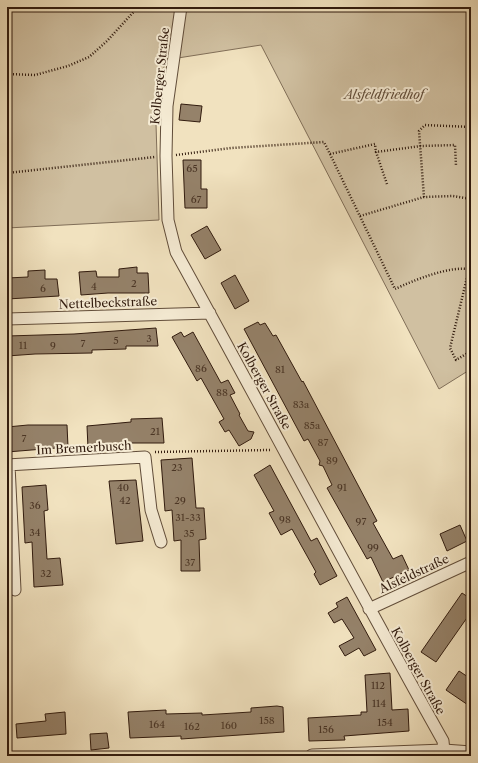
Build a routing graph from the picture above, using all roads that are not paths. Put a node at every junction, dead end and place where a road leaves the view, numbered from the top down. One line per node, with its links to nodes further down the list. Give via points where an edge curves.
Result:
1 (181, 7): 2 (street, Kolberger Straße, via 167,106 168,220 176,252)
2 (210, 313): 3 (street, Nettelbeckstraße); 8 (street, Kolberger Straße)
3 (7, 319)
4 (8, 465): 5 (street, Im Bremerbusch, via 145,457 151,510); 7 (street, Im Bremerbusch)
5 (161, 542)
6 (471, 562): 8 (street, Alsfeldstraße)
7 (15, 590)
8 (369, 610): 9 (street, Kolberger Straße, via 443,741)
9 (444, 751): 10 (street); 11 (street)
10 (471, 753)
11 (312, 756)

